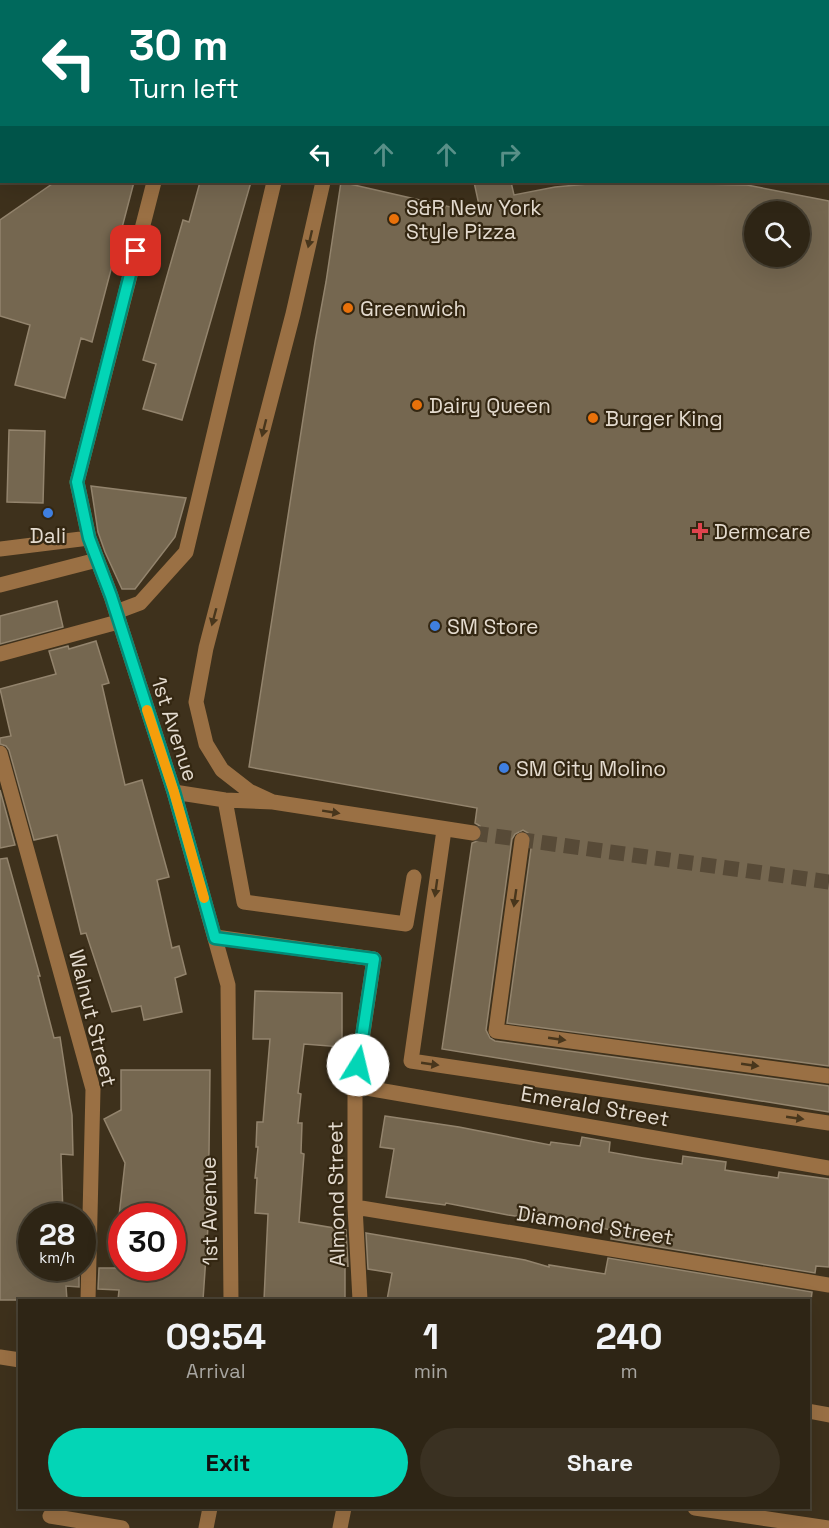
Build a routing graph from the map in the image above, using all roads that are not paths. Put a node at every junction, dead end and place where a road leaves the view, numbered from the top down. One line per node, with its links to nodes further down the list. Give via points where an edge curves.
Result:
1 (154, 183): 4 (street, 1st Avenue, via 77,482)
2 (274, 183): 8 (street, via 186,552 140,603)
3 (323, 183): 13 (street, one-way to 13, via 293,314 206,648 196,702 206,744 222,770 249,791)
4 (89, 538): 5 (street); 6 (street, 1st Avenue)
5 (0, 549)
6 (97, 560): 7 (street); 8 (street, 1st Avenue)
7 (0, 585)
8 (117, 617): 9 (street); 11 (street, 1st Avenue)
9 (0, 654)
10 (0, 753): 25 (street, Walnut Street, via 93,1089)
11 (174, 792): 12 (street); 18 (street, 1st Avenue)
12 (225, 800): 13 (street); 17 (street, via 244,902 406,924)
13 (273, 802): 14 (street, one-way to 14)
14 (444, 830): 15 (street); 21 (street, one-way to 21, via 411,1061)
15 (473, 833)
16 (522, 840): 19 (street, one-way to 19, via 496,1031)
17 (414, 877)
18 (215, 938): 20 (street, Almond Street, via 374,959); 26 (street, 1st Avenue, via 228,985)
19 (829, 1076)
20 (355, 1086): 22 (street, Emerald Street); 23 (street, Almond Street)
21 (829, 1123)
22 (829, 1168)
23 (355, 1207): 24 (street, Diamond Street); 27 (street, Almond Street)
24 (829, 1285)
25 (88, 1299)
26 (231, 1299)
27 (360, 1299)
28 (0, 1357): 29 (street)
29 (18, 1360)
30 (810, 1411): 31 (street)
31 (829, 1415)
32 (210, 1509): 37 (street)
33 (344, 1509): 38 (street)
34 (701, 1509): 39 (street)
35 (50, 1516): 36 (street)
36 (122, 1528)
37 (206, 1528)
38 (340, 1528)
39 (828, 1528)

